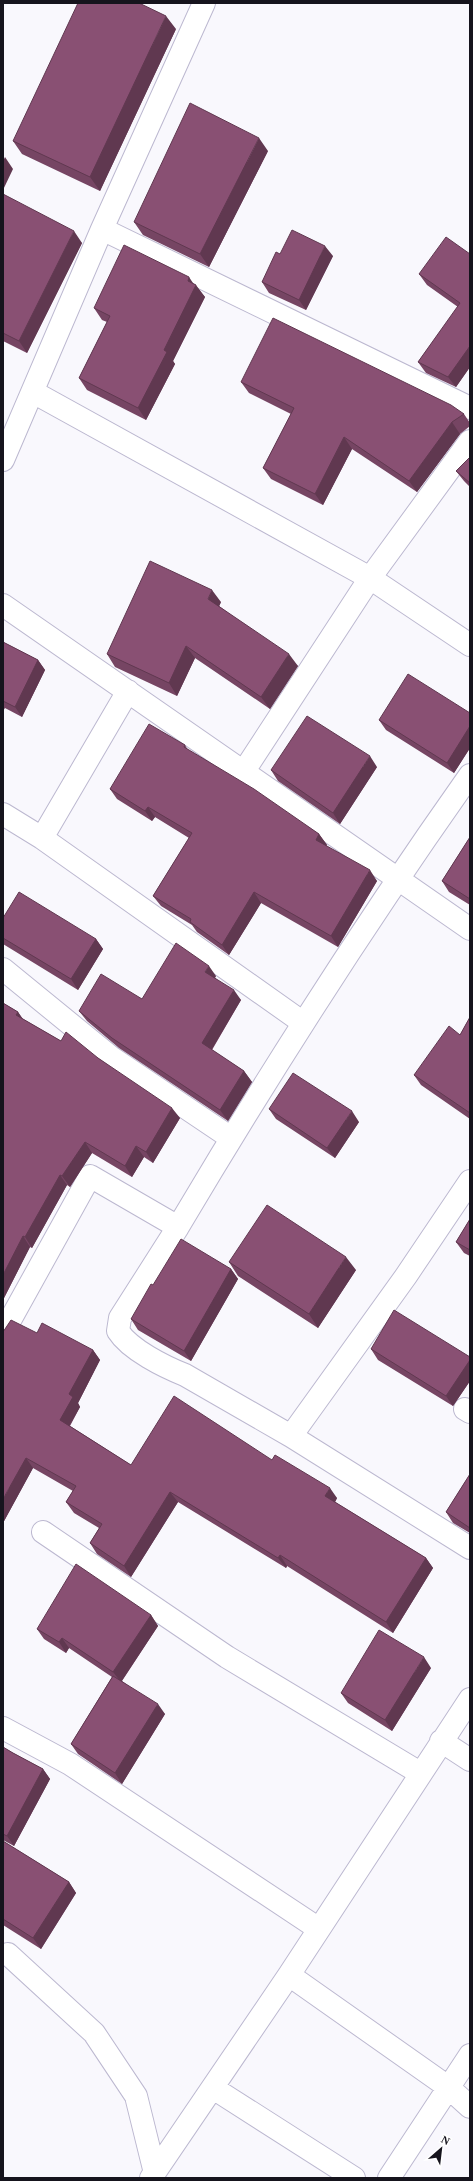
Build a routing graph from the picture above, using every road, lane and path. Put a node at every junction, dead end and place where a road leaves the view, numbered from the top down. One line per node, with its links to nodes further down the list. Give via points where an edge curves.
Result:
1 (204, 3): 2 (street)
2 (102, 229): 3 (street); 4 (street)
3 (33, 392): 6 (street); 7 (street)
4 (470, 408)
5 (470, 441): 7 (street)
6 (3, 460)
7 (370, 578): 9 (street); 11 (street)
8 (3, 605): 10 (street)
9 (470, 645)
10 (128, 690): 11 (street); 14 (street)
11 (244, 771): 15 (street)
12 (470, 775): 15 (street)
13 (3, 814): 14 (street)
14 (42, 838): 18 (street)
15 (397, 878): 16 (street); 18 (street)
16 (470, 929)
17 (3, 968): 19 (street, via 112,1058)
18 (302, 1022): 19 (street)
19 (231, 1138): 21 (street)
20 (470, 1181): 23 (street, via 406,1276)
21 (178, 1228): 22 (street, via 90,1176); 23 (street, via 120,1318 118,1331 123,1340 170,1369 185,1375)
22 (3, 1333)
23 (291, 1436): 25 (street)
24 (43, 1532): 30 (street, via 227,1658)
25 (470, 1548)
26 (470, 1698): 28 (street)
27 (3, 1728): 31 (street, via 70,1764)
28 (441, 1741): 29 (street); 30 (street)
29 (470, 1760)
30 (420, 1773): 31 (street)
31 (319, 1929): 33 (street)
32 (8, 1954): 38 (street, via 94,2033 136,2096)
33 (289, 1975): 35 (street); 36 (street)
34 (470, 2055): 36 (street)
35 (213, 2088): 38 (street); 39 (street)
36 (448, 2088): 37 (street); 40 (street)
37 (470, 2107)
38 (153, 2175)
39 (354, 2178)
40 (389, 2178)

